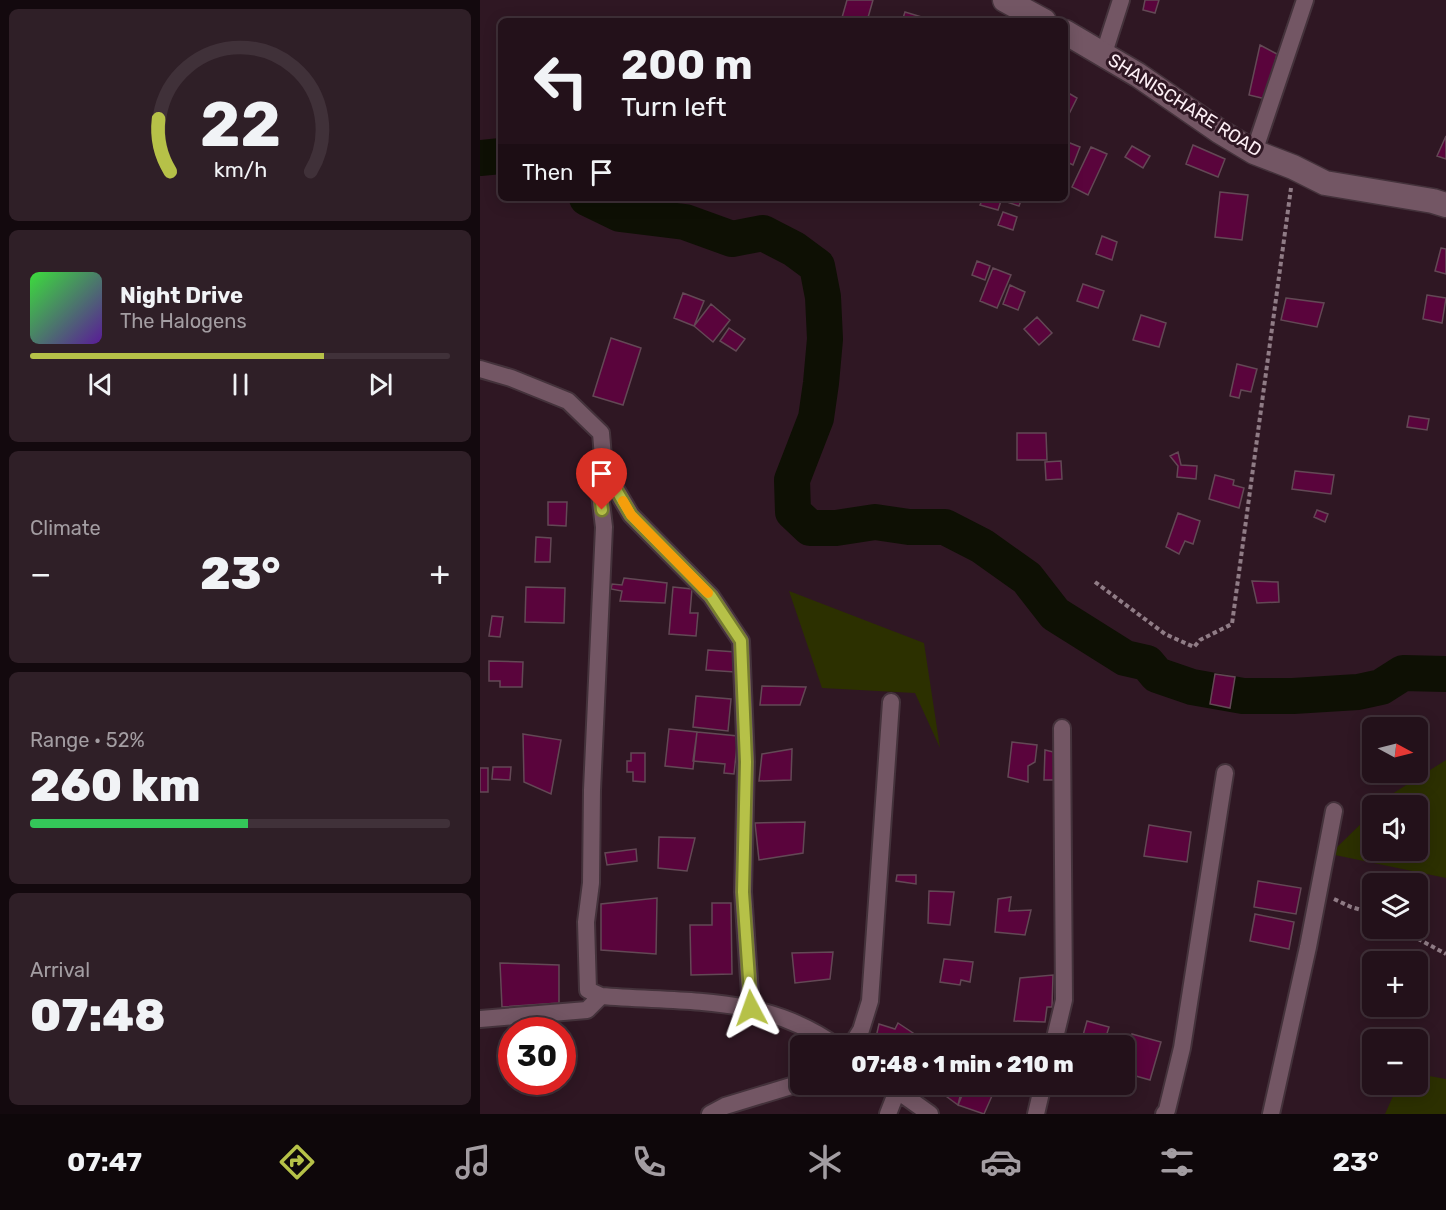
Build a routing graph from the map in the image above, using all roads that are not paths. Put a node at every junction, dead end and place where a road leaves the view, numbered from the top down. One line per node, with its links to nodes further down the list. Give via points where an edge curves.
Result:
1 (1005, 0): 4 (street)
2 (1121, 0): 6 (street)
3 (1305, 0): 7 (street)
4 (1038, 18)
5 (1068, 34): 6 (street, SHANISCHARE ROAD)
6 (1104, 53): 7 (street, SHANISCHARE ROAD)
7 (1254, 152): 8 (street, SHANISCHARE ROAD, via 1325,183)
8 (1446, 205)
9 (480, 369): 10 (street, via 568,401 601,433)
10 (604, 469): 15 (street, via 600,494 604,526 591,883 585,942 588,990); 16 (street, via 631,515 711,596 741,641 746,762 743,892)
11 (891, 702): 19 (street, via 870,1001)
12 (1062, 728): 20 (street, via 1064,1000)
13 (1225, 773): 29 (street, via 1182,1048)
14 (1334, 811): 30 (street)
15 (601, 996): 16 (street, via 703,1000); 17 (street, via 587,1010)
16 (751, 1008): 18 (street, via 796,1022)
17 (480, 1019)
18 (821, 1035)
19 (858, 1035)
20 (1056, 1035)
21 (790, 1086): 25 (street)
22 (892, 1095): 26 (street)
23 (903, 1095): 27 (street)
24 (1040, 1095): 28 (street)
25 (710, 1114)
26 (888, 1114)
27 (930, 1114)
28 (1036, 1114)
29 (1164, 1114)
30 (1271, 1114)

